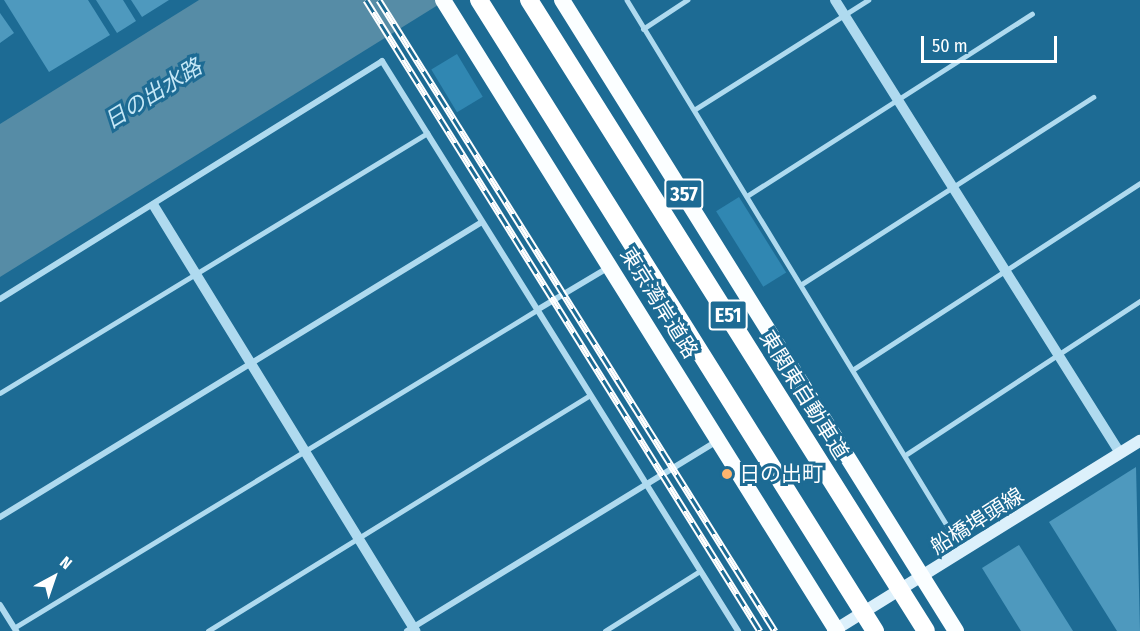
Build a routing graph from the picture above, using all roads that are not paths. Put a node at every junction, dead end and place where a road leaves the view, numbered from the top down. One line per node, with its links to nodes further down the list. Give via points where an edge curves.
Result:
1 (443, 0): 21 (highway, 東京湾岸道路)
2 (479, 0): 51 (highway, E51, bridge)
3 (529, 0): 52 (highway, 東関東自動車道 / E51, bridge)
4 (562, 0): 43 (highway, 357)
5 (627, 0): 11 (lane)
6 (687, 0): 11 (lane)
7 (835, 0): 10 (street)
8 (868, 0): 10 (lane)
9 (1032, 14): 13 (lane)
10 (844, 15): 13 (street); 14 (lane)
11 (643, 29): 14 (lane)
12 (1092, 98): 17 (lane)
13 (899, 102): 17 (street); 18 (lane)
14 (694, 110): 18 (lane)
15 (427, 133): 19 (street, via 382,61); 20 (street); 23 (lane)
16 (1140, 183): 22 (lane)
17 (953, 188): 22 (street); 24 (lane)
18 (747, 196): 24 (lane)
19 (154, 206): 23 (street); 25 (street)
20 (482, 222): 27 (street); 29 (street)
21 (609, 266): 27 (street); 33 (highway, 東京湾岸道路)
22 (1007, 273): 28 (street); 30 (lane)
23 (196, 274): 29 (street); 31 (lane)
24 (802, 284): 30 (lane)
25 (0, 299)
26 (1140, 301): 28 (lane)
27 (537, 310): 32 (street); 35 (lane)
28 (1058, 354): 36 (street); 37 (lane)
29 (250, 362): 35 (street); 39 (street)
30 (854, 369): 37 (lane)
31 (0, 393)
32 (590, 395): 38 (street); 40 (lane)
33 (719, 440): 38 (street); 47 (highway, 東京湾岸道路)
34 (1140, 441): 36 (main road, 船橋埠頭線)
35 (304, 451): 40 (street); 45 (lane)
36 (1120, 453): 41 (main road, 船橋埠頭線)
37 (907, 454): 41 (lane)
38 (647, 485): 42 (street); 46 (street)
39 (0, 517)
40 (358, 538): 46 (street); 48 (lane)
41 (963, 553): 43 (main road, 船橋埠頭線)
42 (700, 571): 49 (lane); 50 (street)
43 (923, 578): 47 (main road, 船橋埠頭線); 53 (highway, 357)
44 (0, 605): 45 (street)
45 (15, 629)
46 (412, 630)
47 (835, 630)
48 (208, 631)
49 (605, 631)
50 (738, 631)
51 (875, 631)
52 (926, 631)
53 (956, 631)

